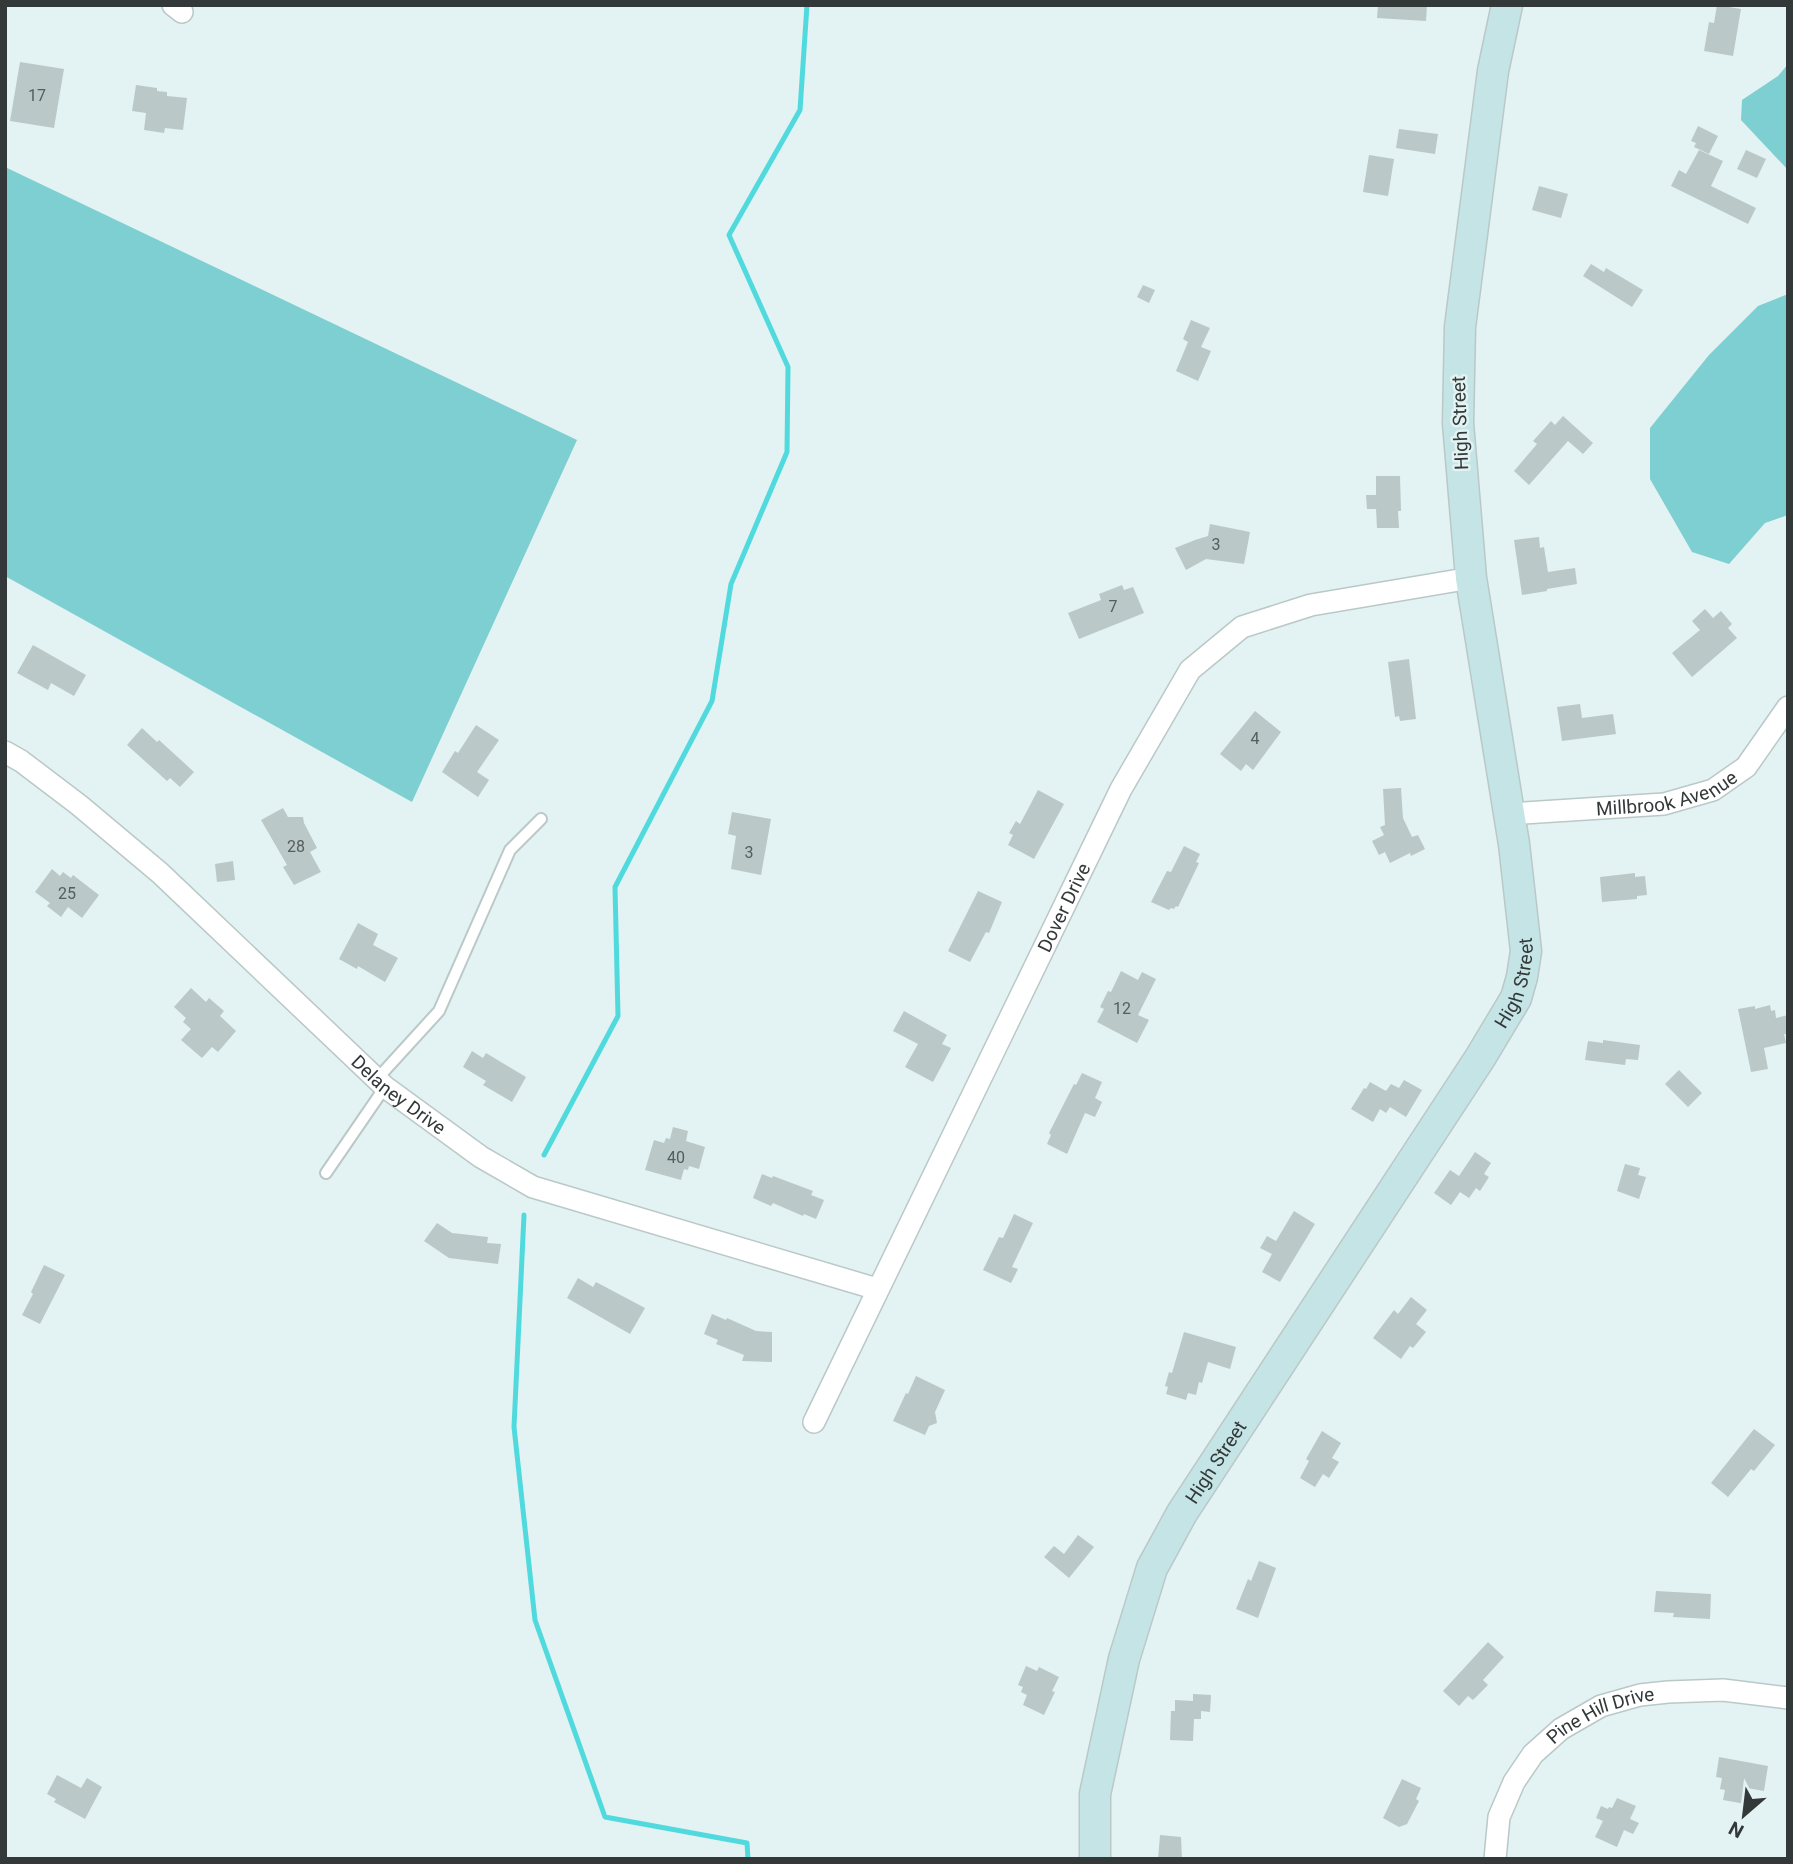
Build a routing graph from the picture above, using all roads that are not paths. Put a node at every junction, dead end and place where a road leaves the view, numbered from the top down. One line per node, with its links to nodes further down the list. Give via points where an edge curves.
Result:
1 (1507, 5): 2 (street, High Street, via 1493,71 1460,327 1458,423)
2 (1471, 578): 5 (street, High Street); 9 (street, Dover Drive, via 1311,605 1242,627 1190,670 1121,789)
3 (1788, 706): 5 (street, Millbrook Avenue, via 1746,767 1713,790 1664,804)
4 (5, 752): 7 (street, Delaney Drive, via 79,805 160,873)
5 (1510, 814): 12 (street, High Street, via 1525,951 1516,998 1182,1513 1152,1568 1124,1659 1095,1794)
6 (541, 819): 7 (lane, via 510,850 439,1011)
7 (381, 1083): 8 (lane); 9 (street, Delaney Drive, via 481,1157 533,1188)
8 (326, 1173)
9 (877, 1289): 10 (street, Dover Drive)
10 (814, 1422)
11 (1788, 1698): 13 (street, Pine Hill Drive, via 1723,1690 1668,1692 1601,1706 1561,1729 1533,1754 1499,1817)
12 (1095, 1859)
13 (1495, 1859)

